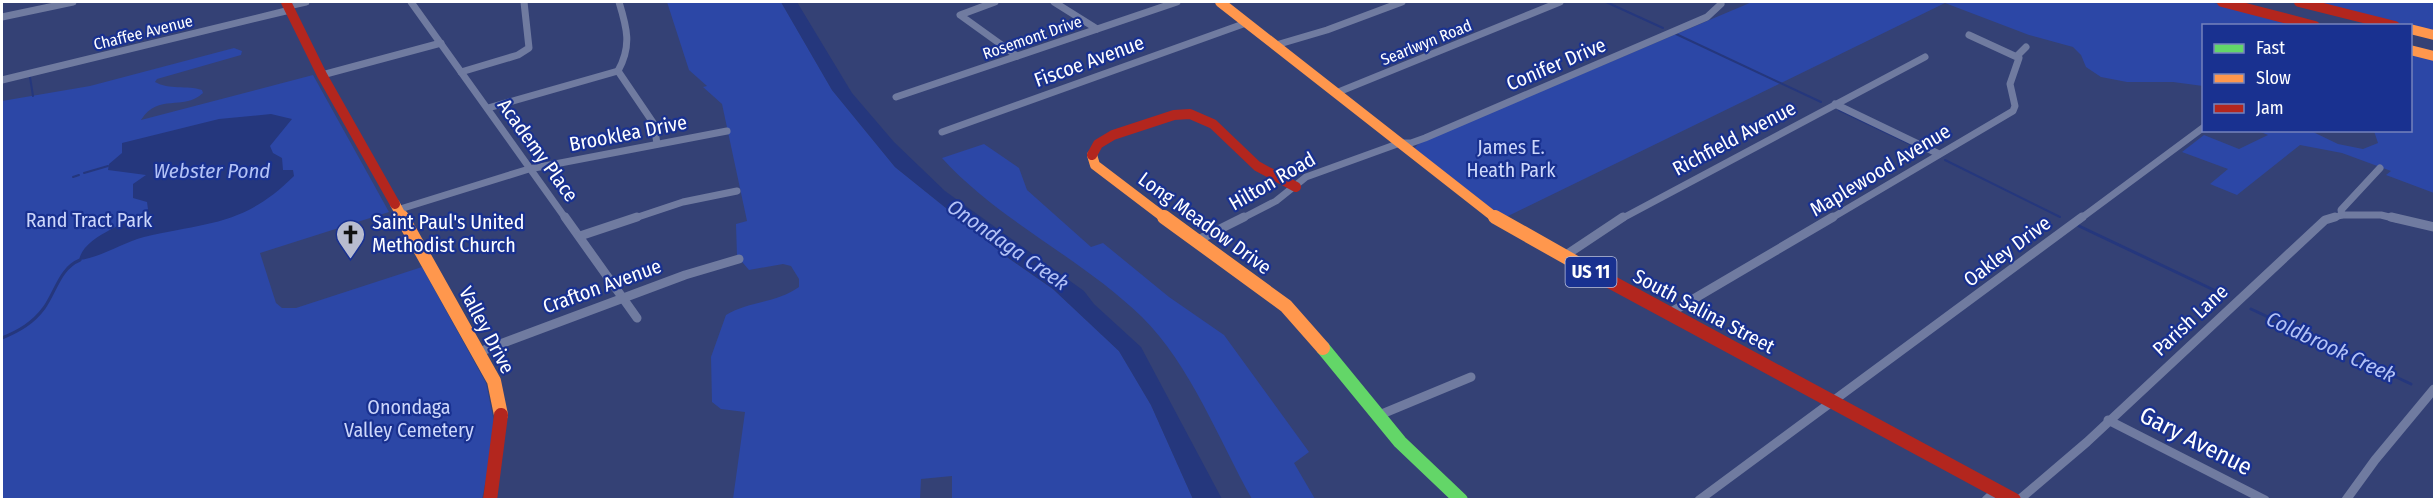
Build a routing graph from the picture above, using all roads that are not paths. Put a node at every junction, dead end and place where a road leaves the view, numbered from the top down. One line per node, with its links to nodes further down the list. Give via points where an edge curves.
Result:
1 (73, 2): 16 (street)
2 (306, 2): 15 (street, Chaffee Avenue)
3 (411, 2): 24 (street, Academy Place)
4 (525, 2): 33 (street, via 529,48 507,59)
5 (619, 2): 32 (street, via 631,42)
6 (995, 2): 28 (street, via 960,15)
7 (1054, 2): 20 (street)
8 (1177, 2): 20 (street, Rosemont Drive)
9 (1220, 2): 17 (main road, South Salina Street / US 11)
10 (1402, 2): 25 (street)
11 (1560, 2): 36 (street, Searlwyn Road)
12 (2222, 2): 18 (main road)
13 (2299, 2): 19 (main road)
14 (1721, 4): 43 (street, Conifer Drive, via 1707,17 1425,138)
15 (288, 6): 34 (main road, Valley Drive); 35 (street, Chaffee Avenue)
16 (2, 17)
17 (1246, 23): 25 (main road, South Salina Street / US 11); 42 (street, Fiscoe Avenue)
18 (2306, 24)
19 (2387, 24)
20 (1097, 28): 28 (street, Rosemont Drive)
21 (2412, 30): 23 (main road)
22 (1969, 35): 29 (street)
23 (2434, 35)
24 (441, 43): 33 (street, Academy Place); 34 (street)
25 (1276, 45): 36 (main road, South Salina Street / US 11)
26 (2026, 47): 29 (street)
27 (2412, 50): 30 (main road)
28 (1017, 56): 37 (street, Rosemont Drive)
29 (2017, 56): 45 (street, Maplewood Avenue, via 2010,84 2013,111)
30 (2434, 56)
31 (1925, 57): 38 (street, Richfield Avenue)
32 (618, 71): 39 (street); 44 (street, via 654,124)
33 (461, 72): 39 (street, Academy Place)
34 (322, 75): 50 (main road, Valley Drive)
35 (2, 80)
36 (1336, 93): 43 (main road, South Salina Street / US 11)
37 (896, 97)
38 (1835, 104): 45 (street); 55 (street, Richfield Avenue, via 1631,212)
39 (488, 108): 47 (street, Academy Place)
40 (2202, 128): 63 (street, Oakley Drive)
41 (728, 131): 44 (street, Brooklea Drive)
42 (942, 132)
43 (1400, 143): 48 (street, Hilton Road, via 1331,166 1306,177); 55 (main road, South Salina Street / US 11, via 1504,224)
44 (657, 144): 47 (street, Brooklea Drive)
45 (1939, 154): 58 (street, Maplewood Avenue)
46 (2380, 168): 51 (street, Parish Lane, via 2341,210)
47 (529, 169): 50 (street, Brooklea Drive); 53 (street, Academy Place)
48 (1296, 187): 54 (street, Hilton Road); 54 (main road, Long Meadow Drive, via 1257,166 1213,124 1190,114 1153,121 1098,144 1091,157 1095,165)
49 (737, 191): 53 (street, via 683,202)
50 (397, 210): 60 (main road, Valley Drive)
51 (2342, 215): 52 (street, via 2381,215); 65 (street, Parish Lane, via 2325,220)
52 (2434, 227)
53 (580, 236): 57 (street, Academy Place)
54 (1198, 240): 64 (main road, Long Meadow Drive, via 1286,306)
55 (1563, 257): 58 (main road, South Salina Street / US 11)
56 (739, 259): 57 (street, Crafton Avenue)
57 (623, 297): 59 (street, Academy Place); 60 (street, Crafton Avenue)
58 (1668, 314): 63 (main road, South Salina Street / US 11)
59 (637, 318)
60 (479, 352): 67 (main road, Valley Drive, via 494,381 502,419)
61 (1471, 377): 64 (street)
62 (2434, 390): 74 (street)
63 (1831, 401): 66 (main road, South Salina Street / US 11); 69 (street, Oakley Drive)
64 (1377, 416): 68 (main road, Long Meadow Drive)
65 (2108, 420): 72 (street, Parish Lane); 73 (street, Gary Avenue)
66 (1997, 490): 70 (street); 71 (main road, South Salina Street / US 11)
67 (490, 500)
68 (1461, 500)
69 (1699, 500)
70 (1986, 500)
71 (2014, 500)
72 (2019, 500)
73 (2265, 500)
74 (2346, 500)

